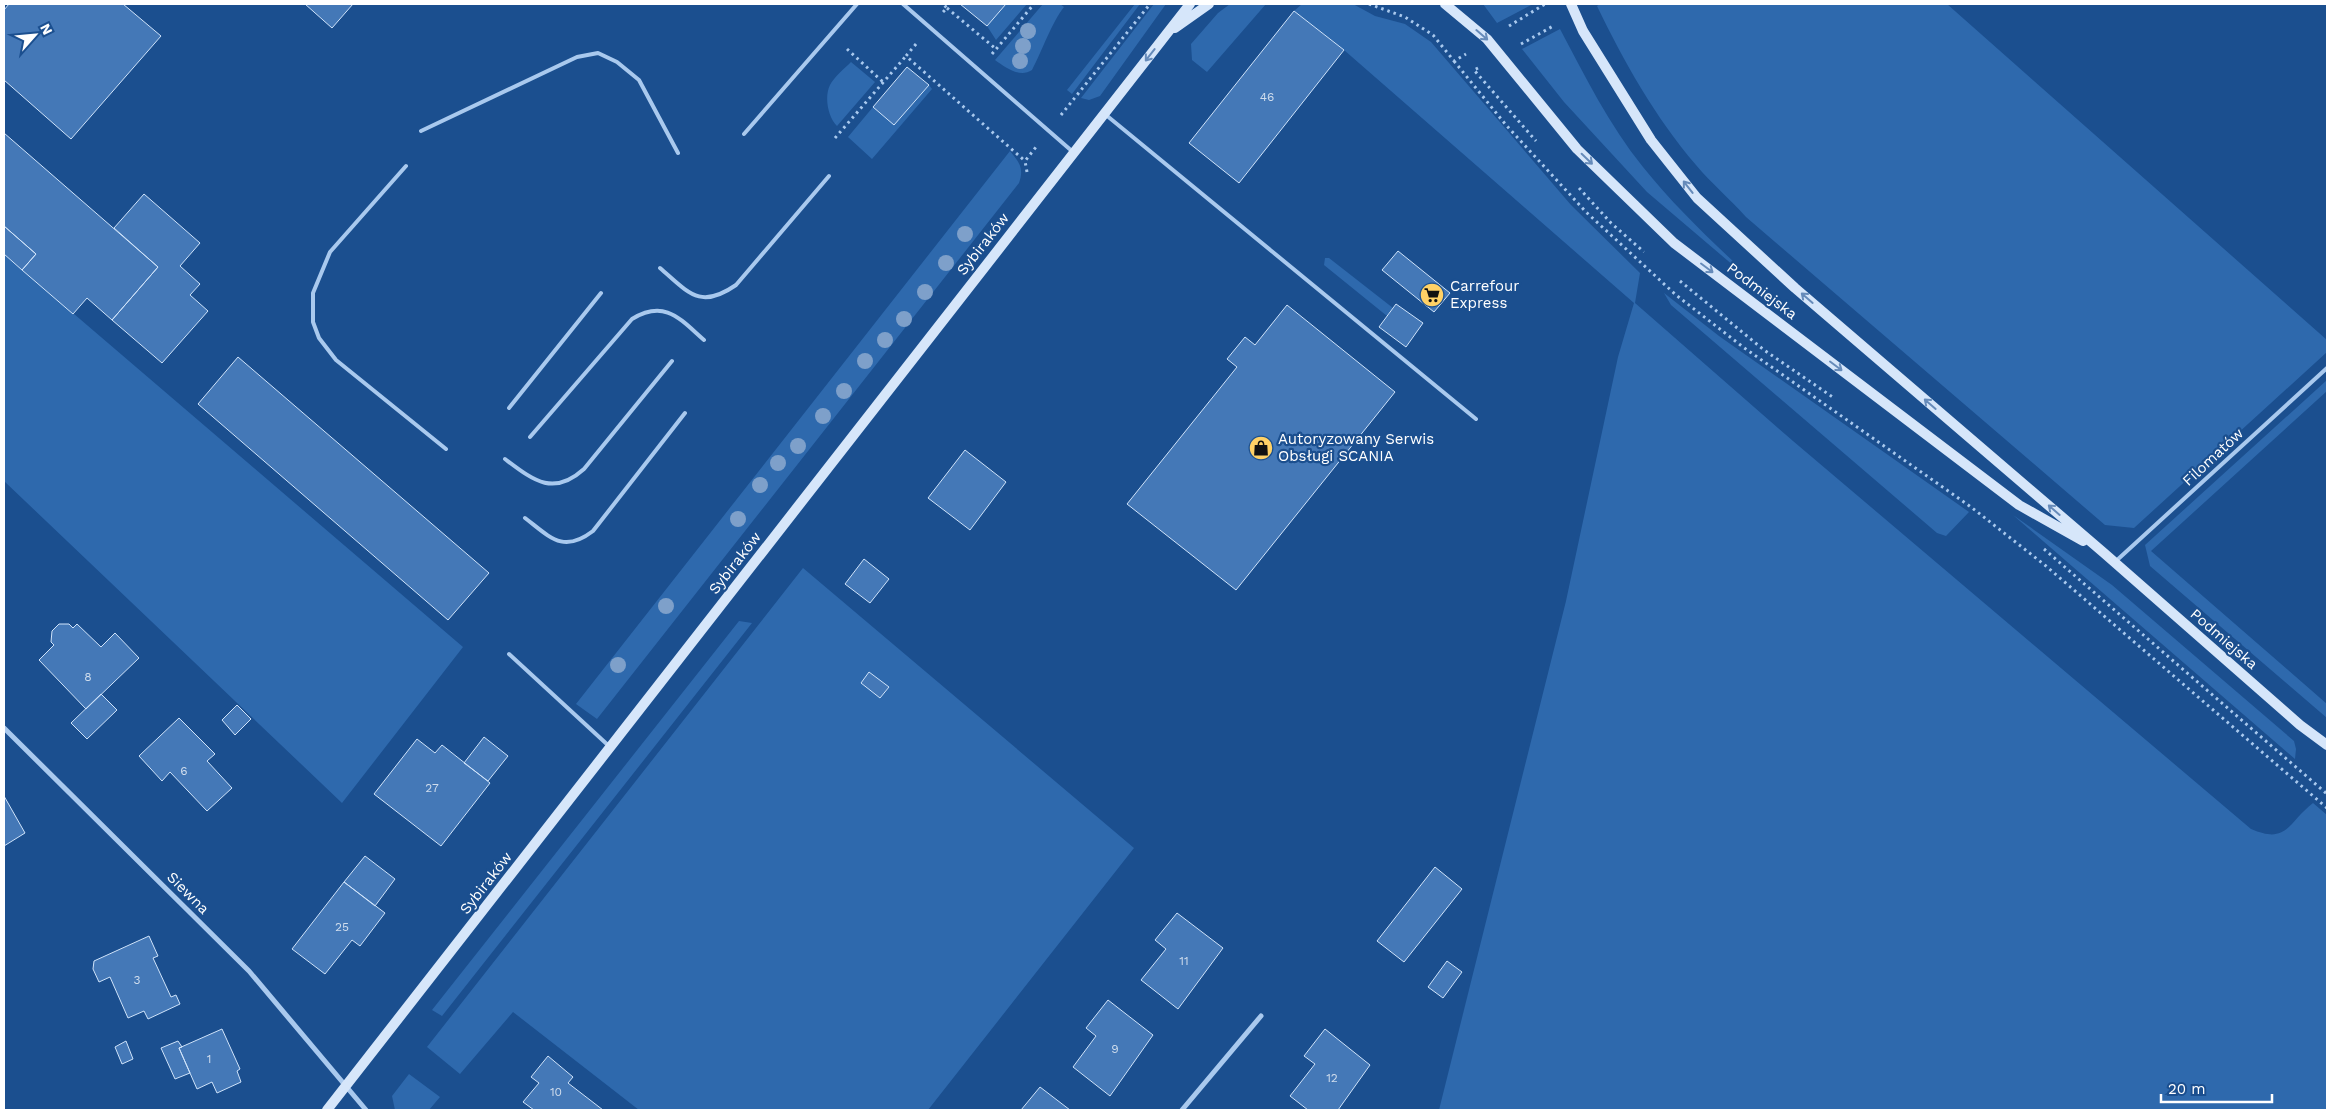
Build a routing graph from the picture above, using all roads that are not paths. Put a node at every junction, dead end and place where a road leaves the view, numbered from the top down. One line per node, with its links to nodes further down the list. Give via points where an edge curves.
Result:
1 (857, 4): 10 (lane)
2 (903, 4): 11 (lane)
3 (1190, 4): 7 (main road, Sybiraków)
4 (1209, 4): 7 (main road, Sybiraków)
5 (1445, 4): 27 (main road, Podmiejska, one-way to 27, via 1488,39 1577,149 1674,243 2019,505)
6 (1573, 9): 27 (main road, Podmiejska, one-way to 6, via 1795,288 1696,198 1651,140 1582,31)
7 (1166, 34): 8 (main road, Sybiraków, one-way to 8)
8 (1104, 114): 11 (main road, Sybiraków); 22 (lane)
9 (421, 132): 12 (lane, via 577,57 598,53 617,62 639,80)
10 (744, 134)
11 (1074, 152): 32 (main road, Sybiraków)
12 (678, 153)
13 (406, 166): 24 (lane, via 330,252 313,293 313,322 319,338 336,360)
14 (829, 176): 15 (lane, via 736,285 720,296 708,298 691,294)
15 (660, 268)
16 (601, 293): 20 (lane)
17 (704, 340): 23 (lane, via 675,315 653,310 642,313 632,319)
18 (672, 361): 25 (lane, via 574,479 547,484 534,480)
19 (2327, 368): 28 (lane, Filomatów)
20 (509, 408)
21 (685, 413): 26 (lane, via 593,531 582,539 558,542)
22 (1476, 419)
23 (530, 437)
24 (446, 449)
25 (505, 459)
26 (525, 518)
27 (2104, 552): 28 (main road, Podmiejska)
28 (2114, 563): 31 (main road, Podmiejska)
29 (508, 654): 32 (lane)
30 (4, 728): 34 (street, Siewna, via 249,971)
31 (2327, 745)
32 (611, 747): 34 (main road, Sybiraków)
33 (1261, 1016): 37 (street)
34 (345, 1086): 35 (main road, Sybiraków); 36 (street, Siewna)
35 (326, 1110)
36 (366, 1110)
37 (1182, 1110)

